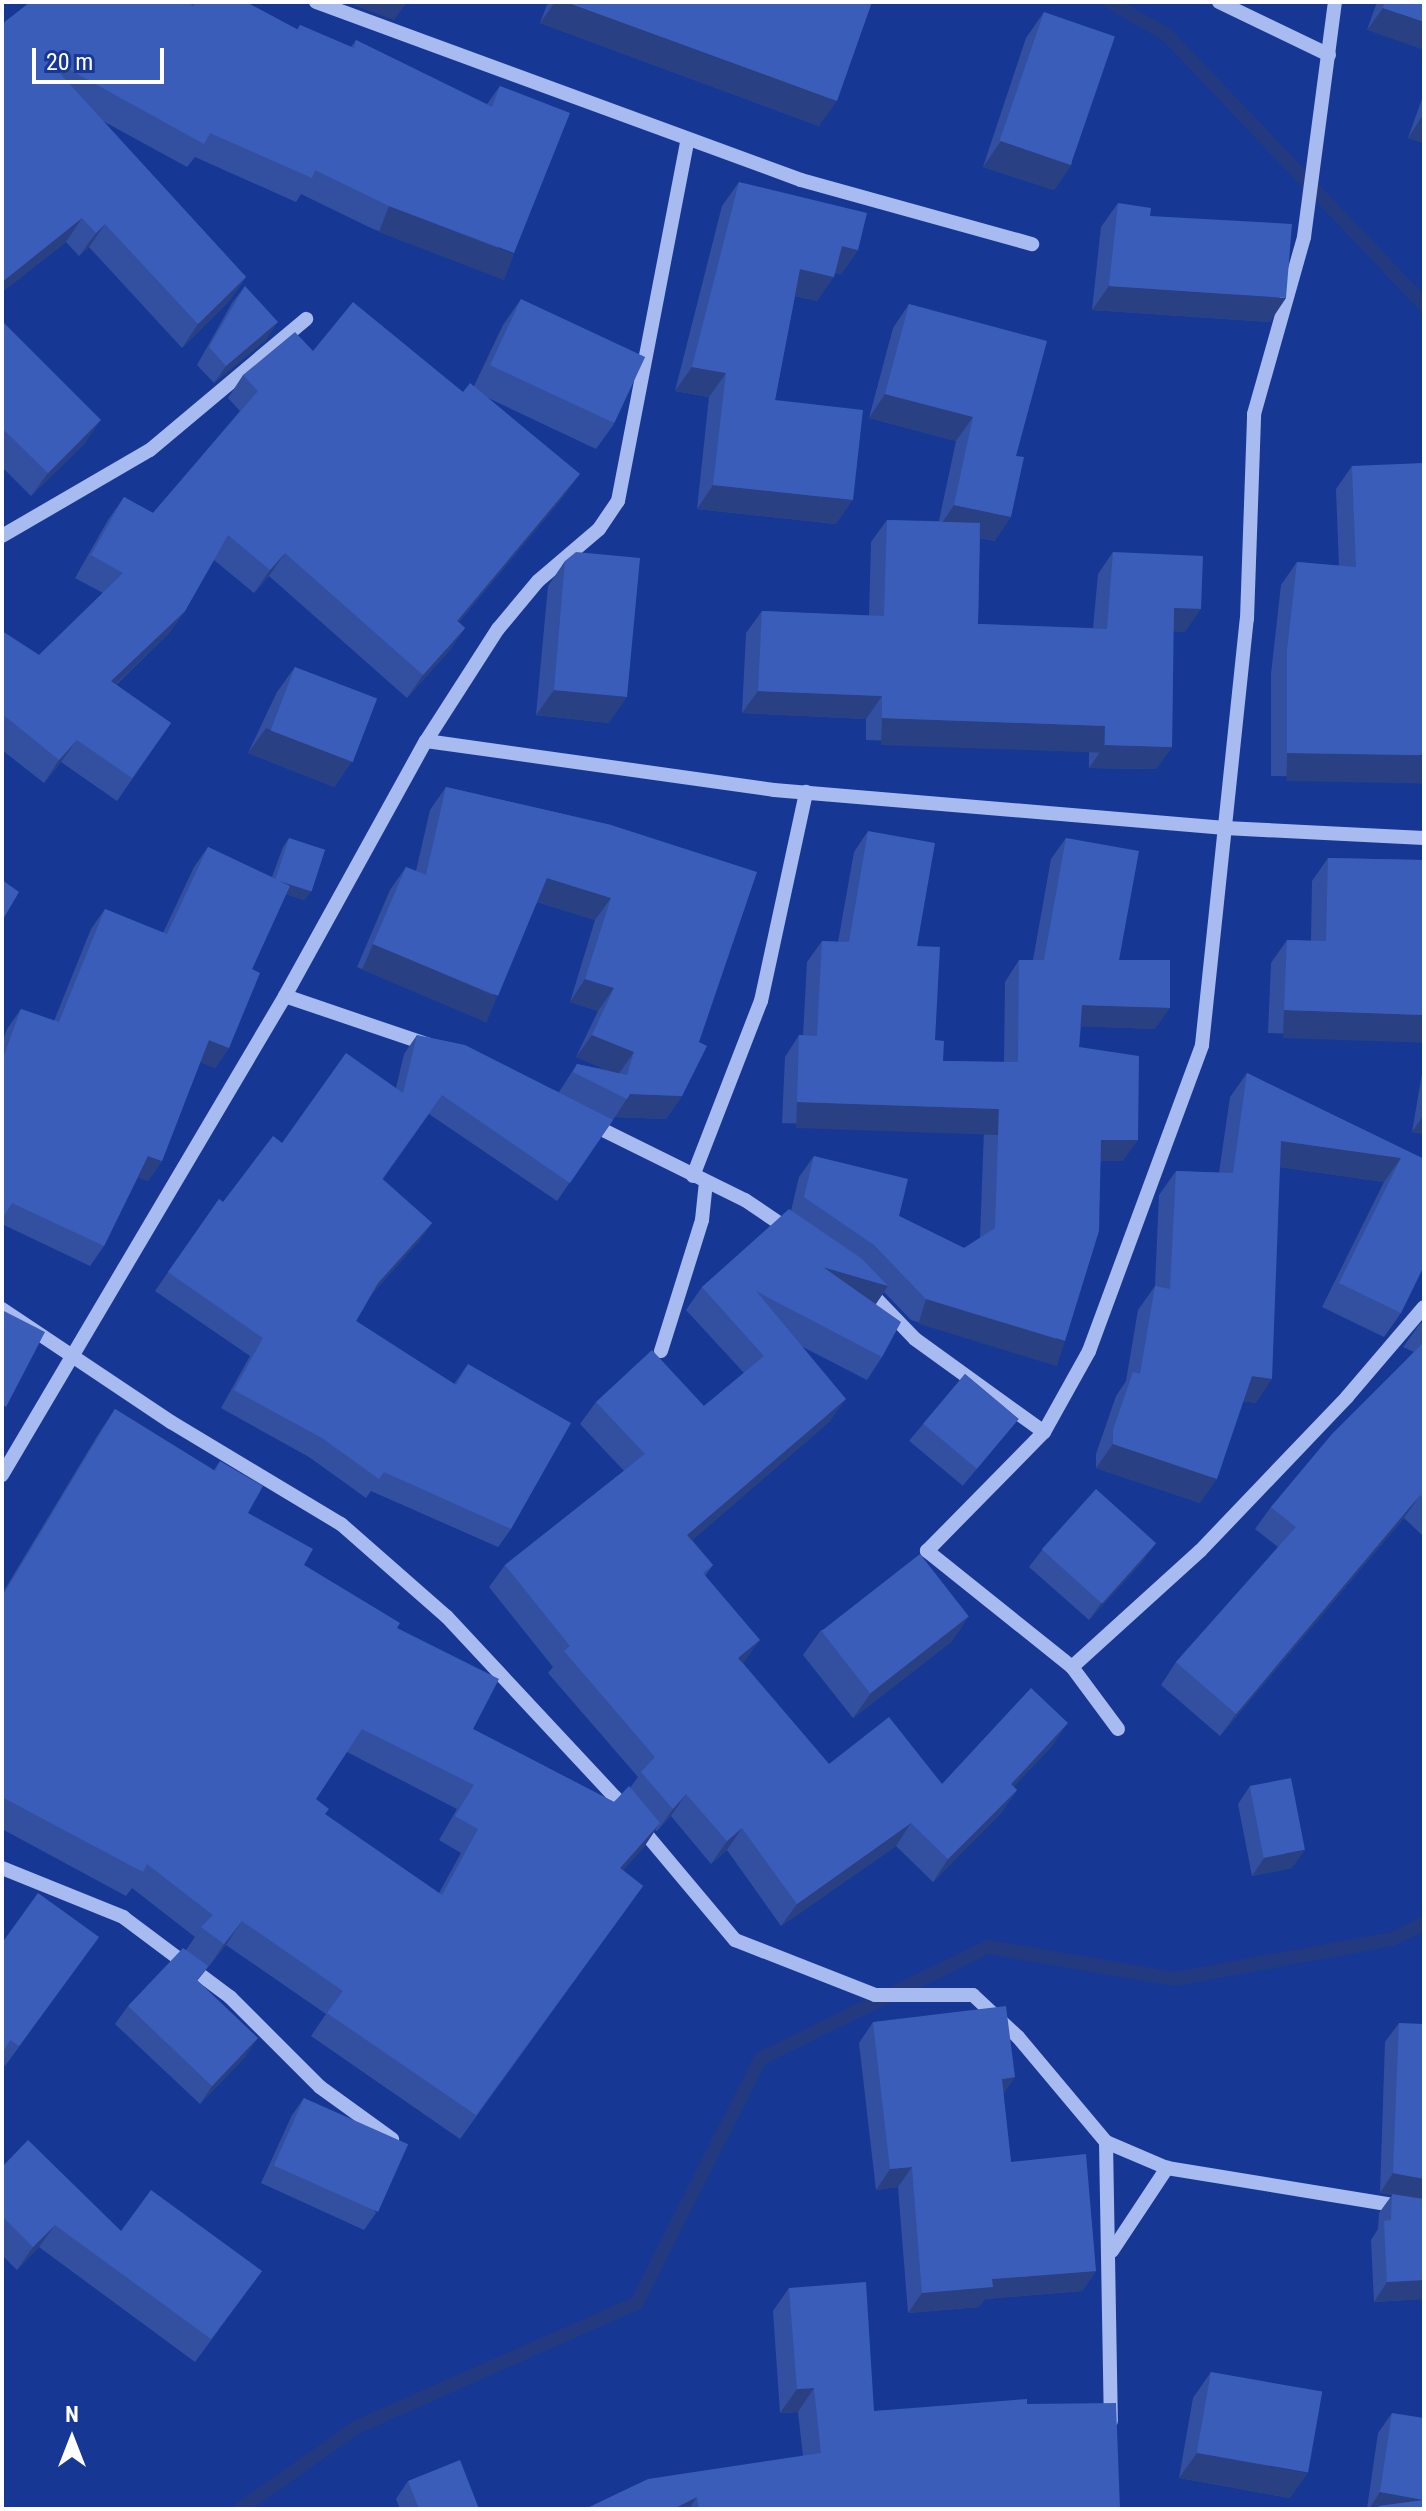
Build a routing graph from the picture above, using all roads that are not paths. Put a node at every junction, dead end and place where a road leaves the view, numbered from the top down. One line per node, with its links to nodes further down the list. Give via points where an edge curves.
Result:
1 (316, 2): 5 (street, via 471,56)
2 (1219, 2): 4 (street)
3 (1335, 2): 4 (street)
4 (1329, 55): 11 (street, via 1304,237 1254,414 1247,619)
5 (687, 142): 6 (street, via 801,180); 9 (street, via 618,501 599,529 538,581 498,629)
6 (1032, 244)
7 (306, 319): 8 (street, via 150,450)
8 (2, 536)
9 (426, 741): 10 (street); 13 (street)
10 (806, 792): 11 (street); 16 (street, via 761,1001)
11 (1225, 828): 12 (street); 23 (street, via 1202,1045 1089,1351)
12 (1424, 838)
13 (285, 996): 14 (street); 22 (street)
14 (441, 1049)
15 (579, 1118): 16 (street)
16 (700, 1179): 17 (street, via 745,1200); 21 (street, via 702,1220)
17 (805, 1241)
18 (853, 1274): 23 (street, via 915,1339)
19 (1424, 1307): 25 (street, via 1347,1397 1200,1551)
20 (2, 1309): 22 (street)
21 (661, 1351)
22 (73, 1353): 24 (street); 29 (street, via 171,1422 341,1524 447,1617 615,1797 735,1940 875,1995 973,1995 1018,2037)
23 (1044, 1432): 25 (street, via 927,1551)
24 (2, 1475)
25 (1072, 1667): 26 (street)
26 (1118, 1729)
27 (2, 1868): 28 (street, via 123,1917 230,1997 320,2087)
28 (392, 2139)
29 (1106, 2142): 30 (street); 32 (street)
30 (1167, 2168): 31 (street); 32 (street)
31 (1424, 2210)
32 (1111, 2251): 33 (street)
33 (1111, 2433)

